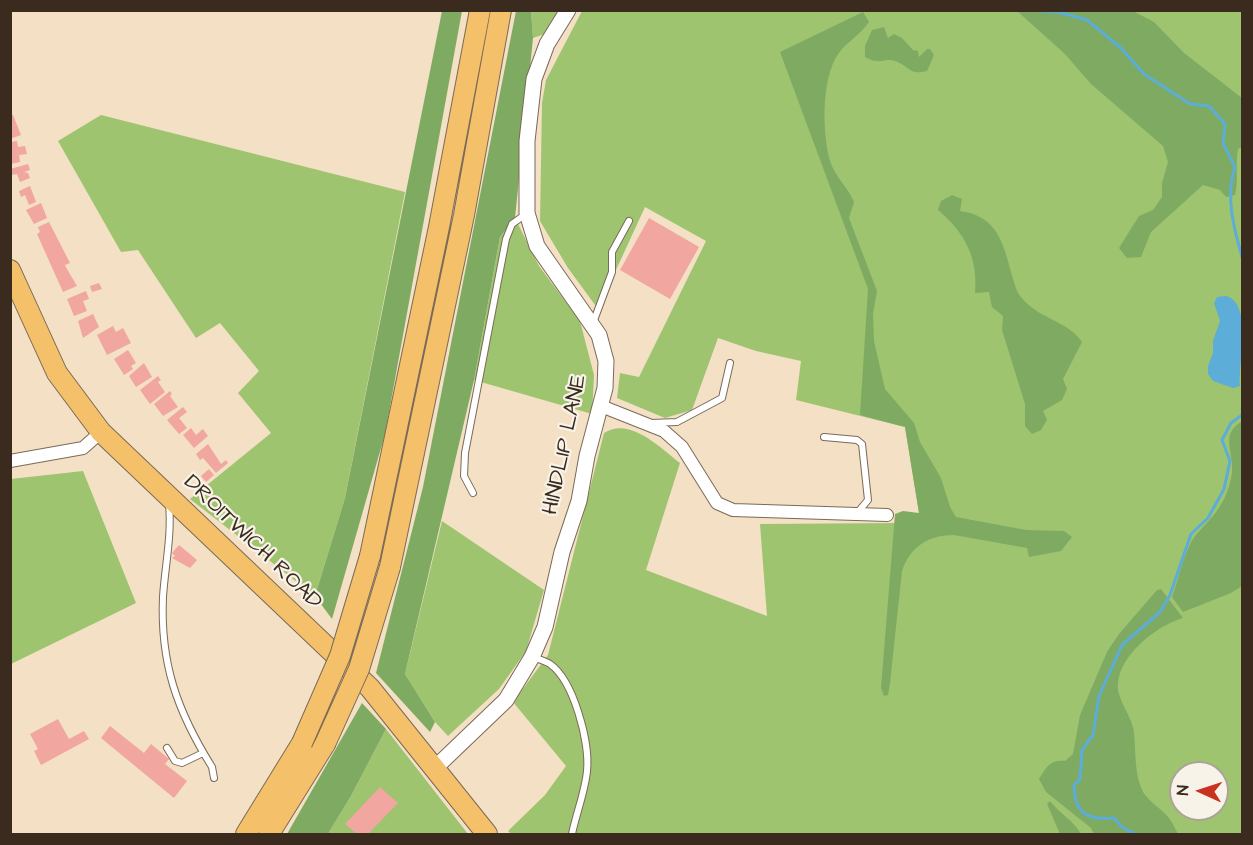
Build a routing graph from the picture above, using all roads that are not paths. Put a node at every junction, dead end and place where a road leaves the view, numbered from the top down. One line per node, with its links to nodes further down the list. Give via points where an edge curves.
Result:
1 (480, 10): 23 (main road, bridge, via 370,556 340,656 302,743)
2 (501, 10): 24 (main road, bridge, via 464,215 390,567 359,669 325,744)
3 (568, 10): 4 (street, HINDLIP LANE, via 547,44 534,79 527,141)
4 (527, 213): 7 (street, HINDLIP LANE, via 537,246); 14 (lane, via 512,224 501,260 465,453 464,476)
5 (629, 221): 7 (lane, via 612,252 612,272)
6 (10, 270): 11 (main road, DROITWICH ROAD, via 57,373)
7 (593, 324): 9 (street, HINDLIP LANE, via 606,361)
8 (730, 363): 10 (lane, via 722,398 677,422)
9 (601, 406): 10 (street); 18 (street, HINDLIP LANE, via 545,627)
10 (648, 423): 16 (street, via 682,447 717,503 734,510)
11 (101, 432): 13 (street, via 82,448); 15 (main road, DROITWICH ROAD)
12 (824, 437): 16 (lane, via 862,444 868,500)
13 (10, 461)
14 (473, 493)
15 (168, 495): 20 (lane, via 170,517 163,598 170,683); 21 (main road, DROITWICH ROAD, via 370,688)
16 (855, 514): 17 (street)
17 (887, 515)
18 (532, 657): 21 (street, HINDLIP LANE, via 506,700); 26 (lane, via 550,664 564,680 573,695 584,733 588,768)
19 (167, 748): 20 (lane, via 175,761 182,763)
20 (203, 753): 22 (lane, via 212,766)
21 (435, 768): 25 (main road, DROITWICH ROAD)
22 (214, 778)
23 (246, 834)
24 (269, 834)
25 (487, 834)
26 (572, 834)

